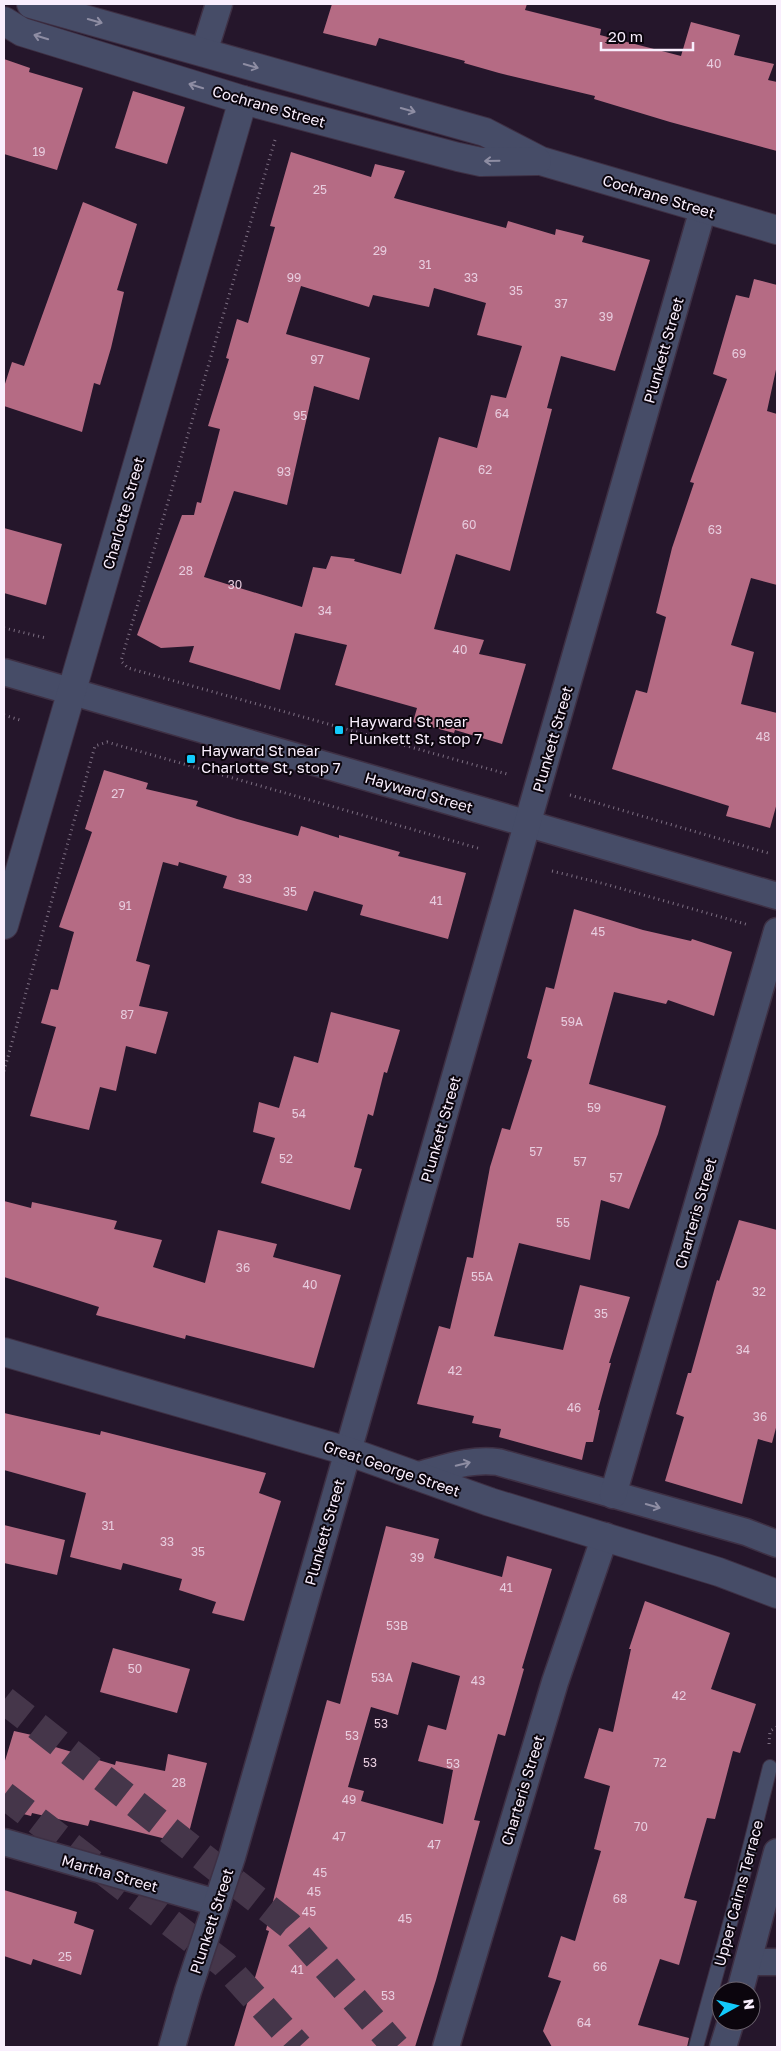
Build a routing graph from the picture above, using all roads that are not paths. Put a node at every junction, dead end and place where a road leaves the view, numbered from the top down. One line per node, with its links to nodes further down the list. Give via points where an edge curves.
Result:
1 (31, 4): 4 (street, Cochrane Street, one-way to 4)
2 (219, 4): 4 (street)
3 (4, 21): 5 (street, Cochrane Street, one-way to 3, via 22,32)
4 (204, 52): 6 (street, Cochrane Street, one-way to 6, via 485,132)
5 (243, 100): 6 (street, Cochrane Street, one-way to 5, via 481,162); 10 (street, Charlotte Street)
6 (541, 161): 7 (street, Cochrane Street)
7 (703, 209): 8 (street, Cochrane Street); 11 (street, Plunkett Street)
8 (777, 230)
9 (4, 672): 10 (street, Hayward Street)
10 (72, 692): 11 (street, Hayward Street); 13 (street, Charlotte Street)
11 (528, 824): 12 (street, Hayward Street); 16 (street, Plunkett Street)
12 (777, 896)
13 (4, 925)
14 (777, 931): 18 (street, Charteris Street)
15 (4, 1352): 16 (street, Great George Street)
16 (347, 1451): 17 (street, Great George Street); 25 (street, Plunkett Street)
17 (415, 1476): 18 (street, one-way to 18, via 482,1460); 19 (street, Great George Street)
18 (613, 1494): 20 (street, one-way to 20)
19 (605, 1536): 21 (street, Great George Street, via 754,1583); 31 (street, Charteris Street, via 555,1682)
20 (777, 1544)
21 (777, 1594)
22 (770, 1767): 32 (lane, Upper Cairns Terrace)
23 (4, 1842): 25 (street, Martha Street)
24 (777, 1852): 26 (street, Upper Cairns Terrace)
25 (217, 1903): 30 (street, Plunkett Street)
26 (749, 1962): 27 (street); 28 (street, Upper Cairns Terrace)
27 (777, 1962)
28 (743, 1981)
29 (728, 2031): 33 (street)
30 (172, 2047)
31 (446, 2047)
32 (696, 2047)
33 (723, 2047)

